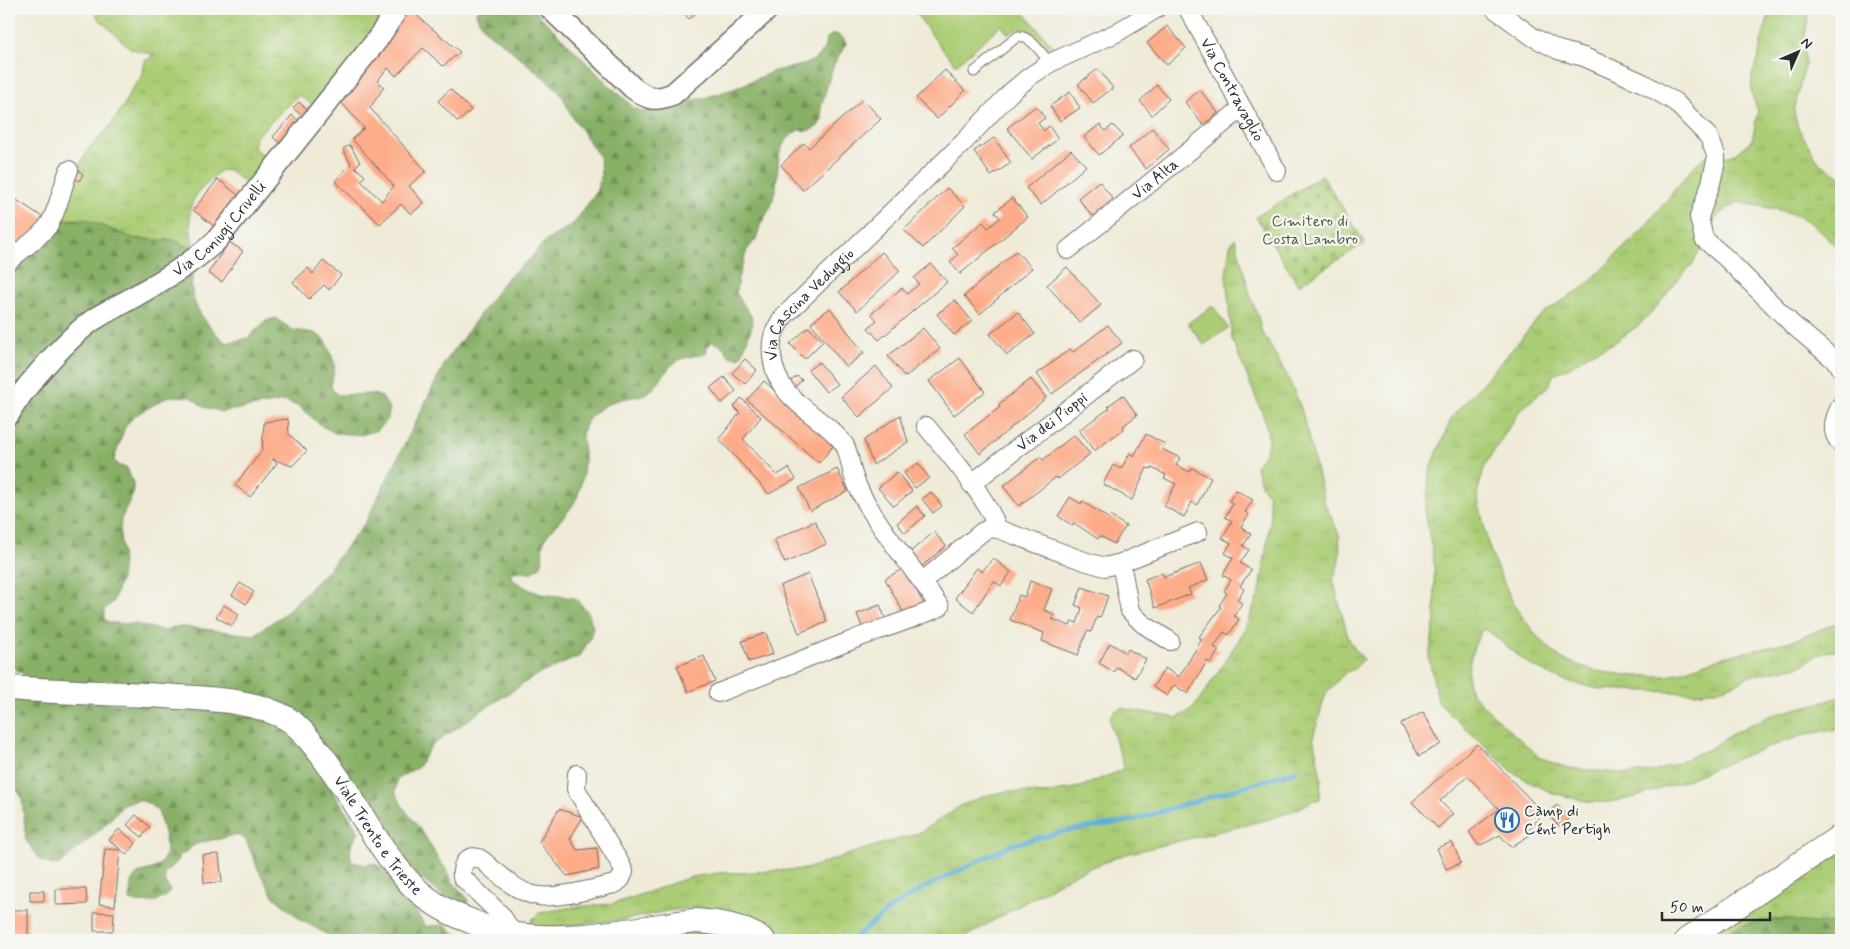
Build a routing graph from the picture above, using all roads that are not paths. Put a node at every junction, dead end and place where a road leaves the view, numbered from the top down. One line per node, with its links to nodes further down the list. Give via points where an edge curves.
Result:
1 (397, 9): 17 (street, Via Coniugi Crivelli, via 378,40 216,241 202,254 92,320 60,350)
2 (551, 9): 3 (street, via 633,88 646,97 659,99 673,94)
3 (768, 9)
4 (1156, 9): 7 (street, Via Cascina Veduggio, via 1116,34)
5 (1188, 9): 9 (street, Via Contravaglio)
6 (1495, 9): 15 (street, via 1533,37 1558,50 1584,57 1643,83 1676,102 1703,130 1709,137 1716,161 1712,183 1699,217 1704,239)
7 (1050, 63): 8 (lane, via 1029,40 1018,36); 24 (street, Via Cascina Veduggio, via 1010,94 786,314 774,330 773,369 780,385 844,445 867,504 907,563)
8 (974, 72)
9 (1242, 108): 11 (street, Via Contravaglio); 12 (street, Via Alta)
10 (69, 170): 13 (street, via 62,196 47,227)
11 (1277, 171)
12 (1068, 250)
13 (9, 261)
14 (1133, 359): 20 (street, Via dei Pioppi)
15 (1841, 368)
16 (1841, 405): 19 (street, via 1834,419 1833,431)
17 (9, 414)
18 (926, 426): 20 (street)
19 (1841, 444)
20 (971, 484): 21 (street, via 993,515)
21 (998, 529): 23 (street, via 1084,561 1105,566); 24 (street, via 982,532)
22 (1198, 532): 23 (street)
23 (1121, 563): 25 (street, via 1130,611 1143,624)
24 (923, 580): 27 (street, Via Cascina Veduggio, via 940,607)
25 (1170, 641)
26 (9, 688): 30 (main road, Viale Trento e Trieste, via 211,699 253,704 289,719 319,752 384,852 410,883 446,911)
27 (718, 693)
28 (577, 774): 30 (street, via 576,789 621,865 624,872 621,880 615,884 540,897 512,885 478,858 464,862 462,877 502,916)
29 (1841, 836): 32 (main road)
30 (513, 934): 31 (main road, Viale Trento e Trieste, via 576,937 694,921 739,927)
31 (763, 940)
32 (1687, 940)

